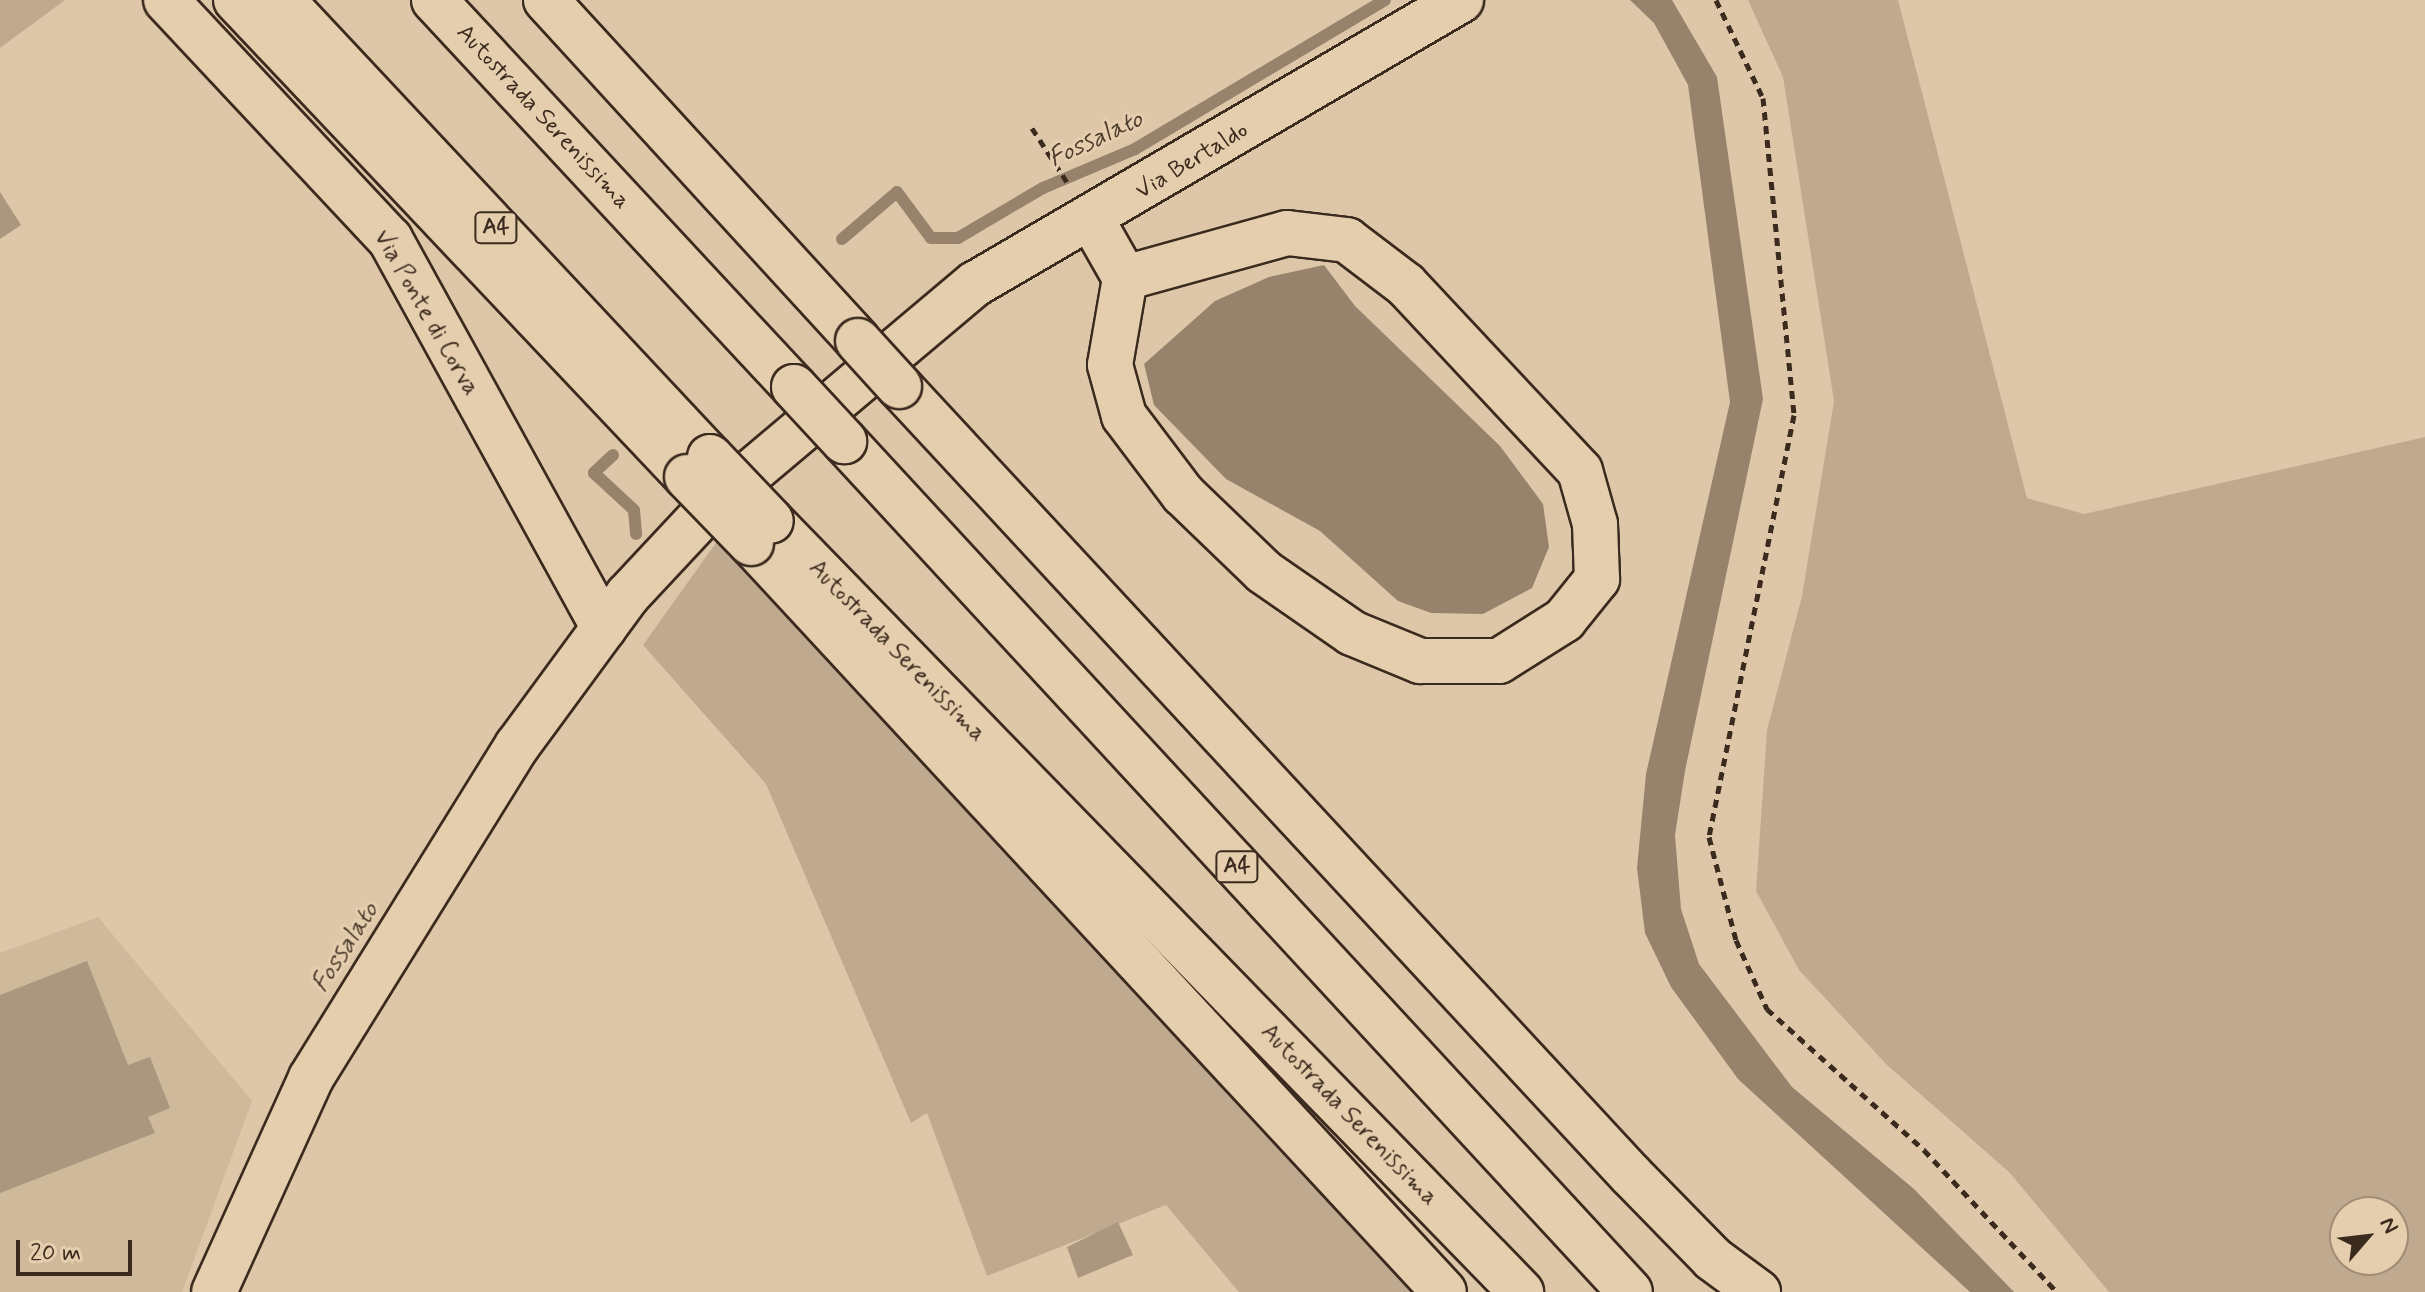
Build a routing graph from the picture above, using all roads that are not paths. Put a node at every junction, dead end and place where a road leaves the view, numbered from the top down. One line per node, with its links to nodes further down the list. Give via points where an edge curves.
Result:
1 (166, 0): 11 (main road, Via Ponte di Corva, via 390,239)
2 (236, 0): 9 (main road)
3 (282, 0): 9 (main road, Autostrada Serenissima / A4)
4 (434, 0): 15 (main road, Autostrada Serenissima / A4, bridge)
5 (546, 0): 16 (main road, bridge, via 1631,1175 1713,1259)
6 (1461, 0): 7 (main road, Via Bertaldo)
7 (1092, 220): 8 (main road); 11 (main road, Via Bertaldo, via 975,284 923,323 711,506)
8 (1125, 278): 8 (main road, via 1110,365 1124,416 1183,494 1264,572 1352,633 1420,661 1499,661 1564,620 1597,579 1595,524 1580,471 1406,285 1347,240 1287,233)
9 (699, 467): 10 (main road, Autostrada Serenissima / A4, bridge)
10 (761, 532): 13 (main road); 14 (main road, Autostrada Serenissima / A4)
11 (604, 628): 12 (main road, Via Bertaldo, via 517,746 311,1078)
12 (214, 1292)
13 (1444, 1292)
14 (1521, 1292)
15 (1630, 1292)
16 (1758, 1292)

